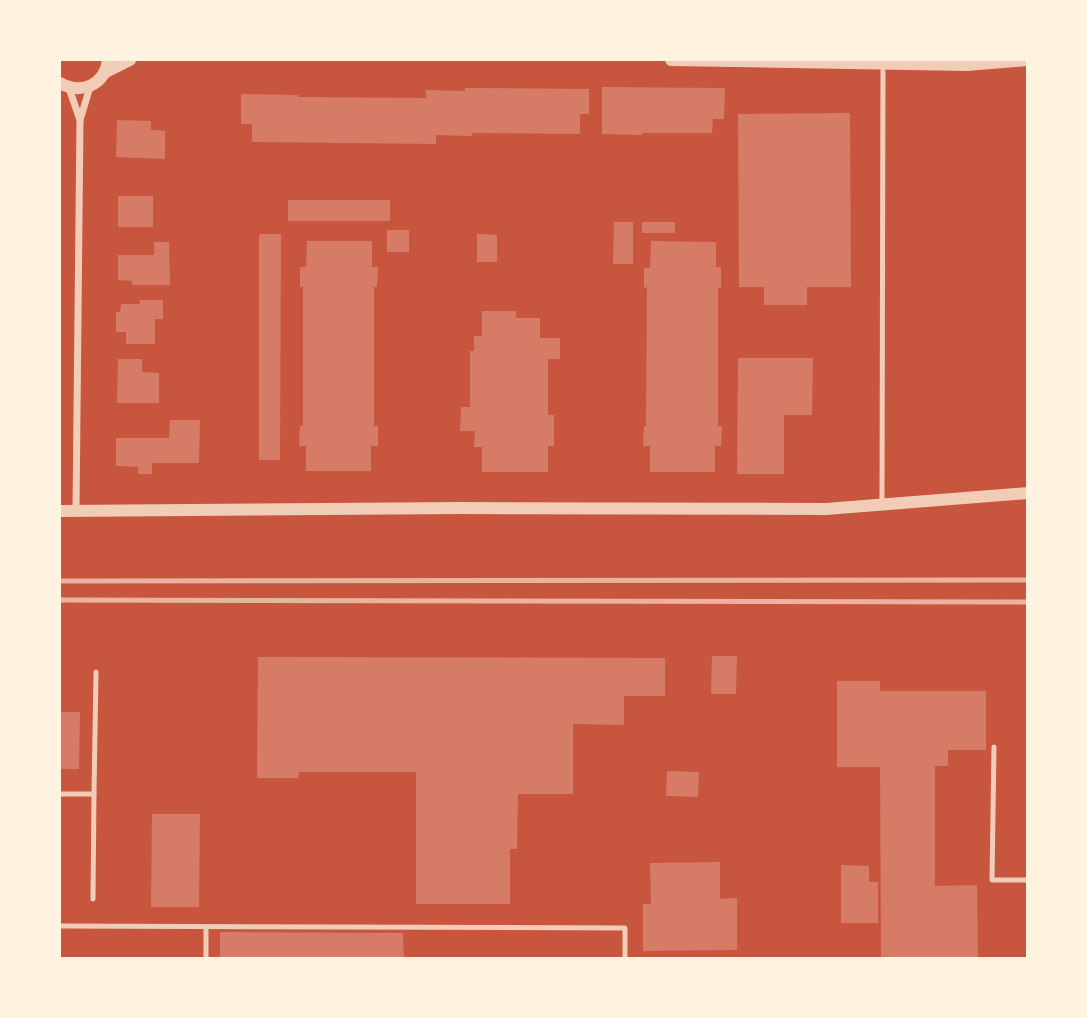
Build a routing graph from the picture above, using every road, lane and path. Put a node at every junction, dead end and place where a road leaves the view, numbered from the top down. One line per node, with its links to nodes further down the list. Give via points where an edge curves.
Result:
1 (108, 60): 6 (street)
2 (130, 60): 6 (street)
3 (671, 60): 5 (street)
4 (1027, 60): 5 (street, via 967,65)
5 (883, 63): 11 (lane)
6 (104, 73): 8 (street)
7 (64, 85): 8 (street); 9 (street)
8 (90, 86): 9 (street)
9 (80, 120): 13 (street)
10 (1027, 492): 11 (street)
11 (882, 504): 13 (street, via 825,509)
12 (60, 511): 13 (street)
13 (76, 511)
14 (96, 672): 17 (lane)
15 (994, 747): 18 (lane, via 992,880)
16 (60, 793): 17 (lane)
17 (94, 794): 19 (lane)
18 (1027, 880)
19 (93, 899)
20 (60, 926): 21 (lane)
21 (206, 927): 22 (lane); 23 (lane, via 625,929)
22 (206, 958)
23 (625, 958)

